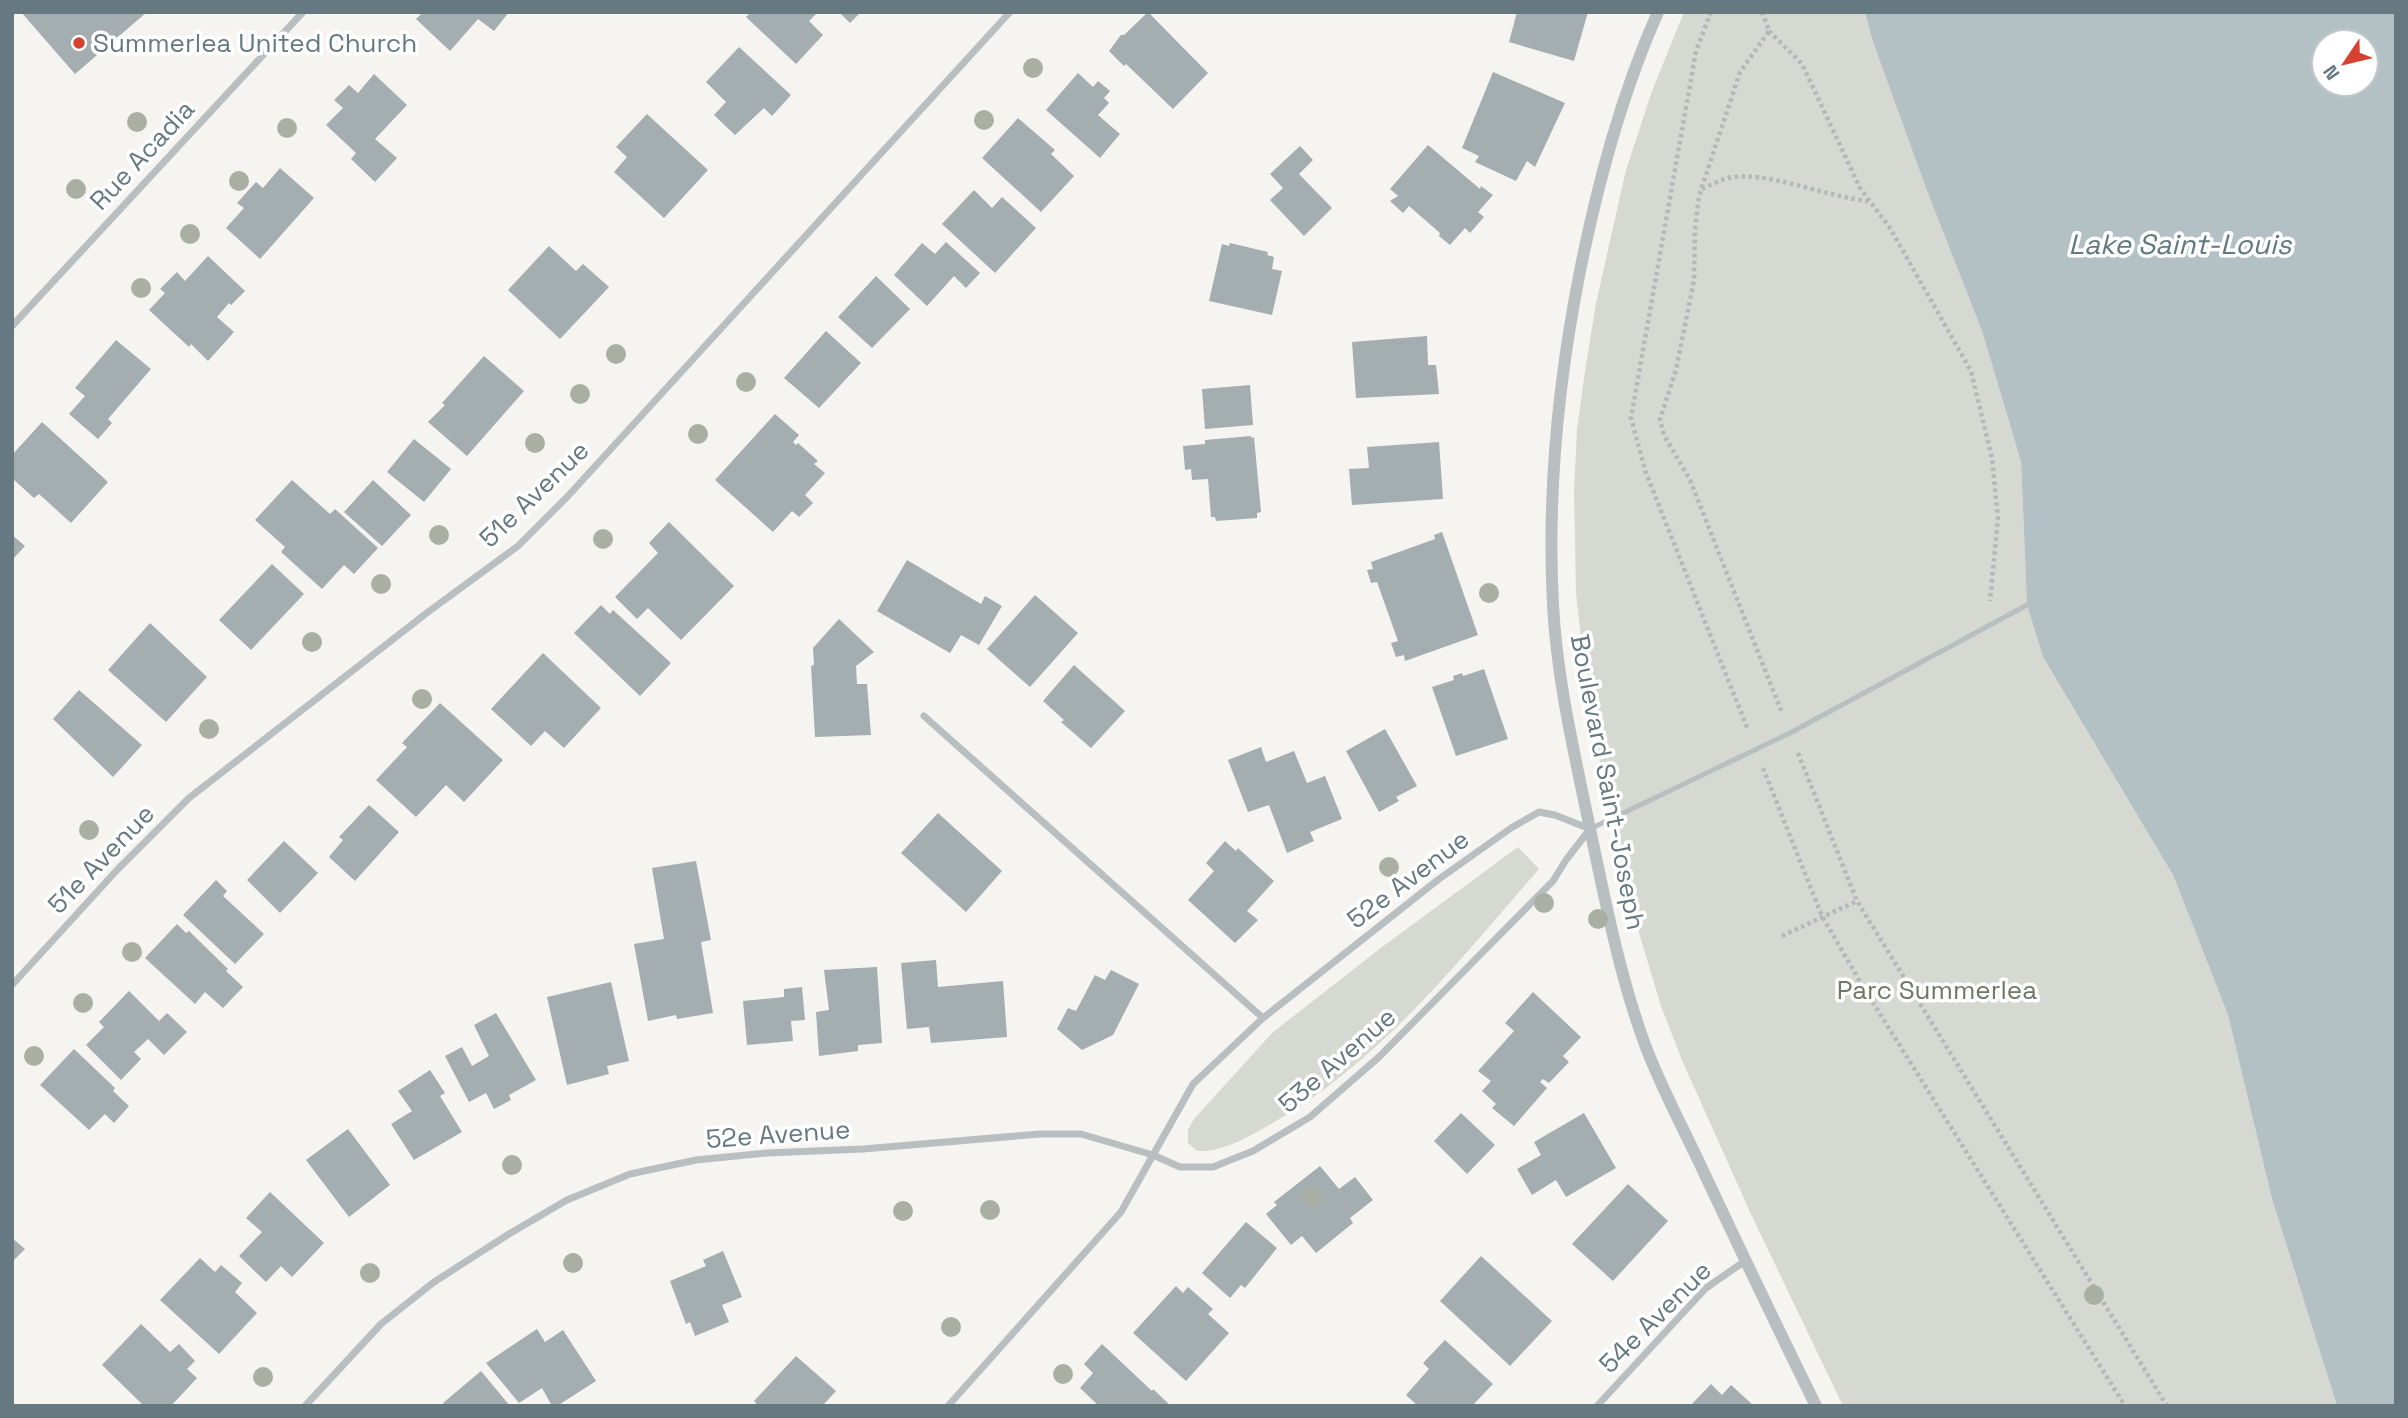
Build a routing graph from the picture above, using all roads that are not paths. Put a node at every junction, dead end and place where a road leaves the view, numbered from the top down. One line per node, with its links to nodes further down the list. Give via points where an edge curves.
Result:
1 (303, 12): 4 (street, Rue Acadia)
2 (1010, 12): 8 (street, 51e Avenue, via 518,546 189,798)
3 (1658, 12): 7 (street, Boulevard Saint-Joseph, via 1604,166 1569,327 1555,434 1553,609)
4 (12, 326)
5 (2027, 605): 7 (lane, via 1790,733)
6 (924, 716): 9 (street)
7 (1590, 829): 9 (street, 52e Avenue, via 1539,812 1511,828); 10 (street, 53e Avenue, via 1553,881 1379,1057 1310,1117 1254,1151 1213,1167 1180,1167); 11 (street, Boulevard Saint-Joseph, via 1613,935 1644,1043)
8 (12, 985)
9 (1263, 1018): 10 (street, 52e Avenue, via 1194,1084)
10 (1153, 1155): 12 (street, 52e Avenue, via 1081,1134 1040,1134 767,1153 696,1160 630,1174 567,1200 434,1282 381,1324); 13 (street, via 1121,1212)
11 (1745, 1261): 14 (street, 54e Avenue, via 1706,1288); 15 (street, Boulevard Saint-Joseph)
12 (305, 1406)
13 (948, 1406)
14 (1597, 1406)
15 (1816, 1406)

